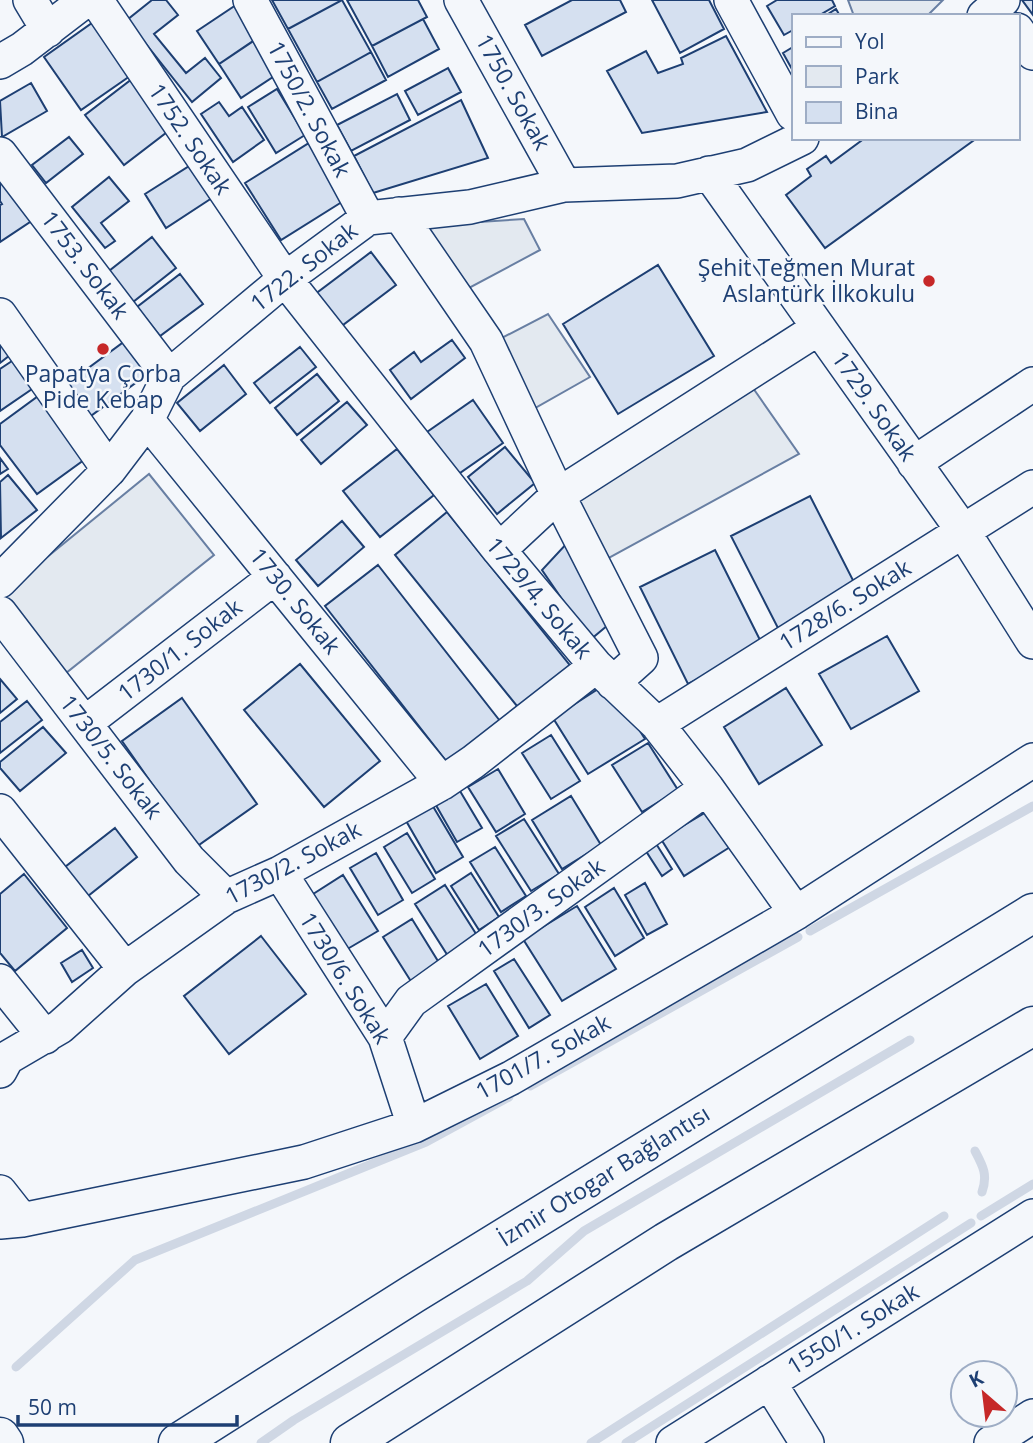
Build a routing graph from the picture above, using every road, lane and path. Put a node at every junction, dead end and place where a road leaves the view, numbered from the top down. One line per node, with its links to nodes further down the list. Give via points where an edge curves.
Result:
1 (30, 0): 7 (street)
2 (86, 0): 7 (street)
3 (96, 0): 17 (street, 1752. Sokak)
4 (250, 0): 16 (street, 1750/2. Sokak)
5 (461, 0): 15 (street, 1750. Sokak)
6 (731, 0): 11 (street)
7 (48, 30): 10 (street)
8 (1019, 34): 9 (street)
9 (1033, 52)
10 (0, 62)
11 (792, 112)
12 (798, 140): 14 (street, via 747,165)
13 (0, 154): 20 (street, 1753. Sokak)
14 (709, 173): 15 (street, via 677,181); 19 (street, 1729. Sokak)
15 (564, 185): 16 (street, via 470,207)
16 (383, 216): 17 (street, 1722. Sokak); 26 (street, 1750/2. Sokak, via 486,341)
17 (285, 279): 20 (street, 1722. Sokak); 28 (street, 1729/4. Sokak)
18 (0, 315): 24 (street)
19 (819, 328): 23 (street, 1729. Sokak); 26 (street)
20 (169, 376): 22 (street, 1722. Sokak)
21 (1033, 384): 23 (street)
22 (147, 420): 24 (street, 1722. Sokak); 29 (street, 1730. Sokak)
23 (914, 463): 27 (street, 1729. Sokak)
24 (109, 470): 30 (street, 1722. Sokak)
25 (1033, 487): 27 (street, 1728/6. Sokak)
26 (558, 495): 28 (street); 33 (street, 1730/2. Sokak, via 641,658)
27 (962, 531): 32 (street, 1729. Sokak); 35 (street, 1728/6. Sokak)
28 (499, 550): 33 (street, 1729/4. Sokak)
29 (275, 577): 34 (street, 1730/1. Sokak); 37 (street, 1730. Sokak)
30 (0, 581)
31 (0, 613): 34 (street, 1730/5. Sokak)
32 (1033, 642)
33 (604, 674): 35 (street, 1729/4. Sokak); 37 (street, 1730/2. Sokak)
34 (85, 723): 41 (street, 1730/5. Sokak, via 189,860)
35 (657, 724): 38 (street, 1729/4. Sokak)
36 (1033, 760): 42 (street, 1701/7. Sokak)
37 (442, 783): 40 (street, 1730/2. Sokak)
38 (707, 788): 42 (street, 1729/4. Sokak); 48 (street, 1730/3. Sokak, via 411,1001)
39 (0, 810): 44 (street)
40 (280, 873): 41 (street, 1730/2. Sokak); 48 (street, 1730/6. Sokak)
41 (226, 897): 44 (street, 1730/2. Sokak)
42 (796, 913): 50 (street, 1701/7. Sokak, via 511,1077)
43 (1033, 913): 57 (main road, İzmir Otogar Bağlantısı)
44 (125, 969): 47 (street, 1730/2. Sokak)
45 (0, 981): 47 (street)
46 (1033, 1026): 59 (main road, via 666,1242)
47 (45, 1037): 49 (street, 1730/2. Sokak, via 7,1058)
48 (385, 1037): 50 (street, 1730/6. Sokak)
49 (0, 1071)
50 (414, 1126): 53 (street, 1701/7. Sokak, via 304,1162)
51 (0, 1192): 53 (street)
52 (1033, 1216): 54 (street, 1550/1. Sokak)
53 (11, 1221)
54 (769, 1382): 60 (street, 1550/1. Sokak); 61 (street)
55 (1033, 1416): 62 (street)
56 (0, 1437): 58 (main road)
57 (180, 1442)
58 (4, 1443)
59 (350, 1443)
60 (673, 1443)
61 (807, 1443)
62 (991, 1443)

